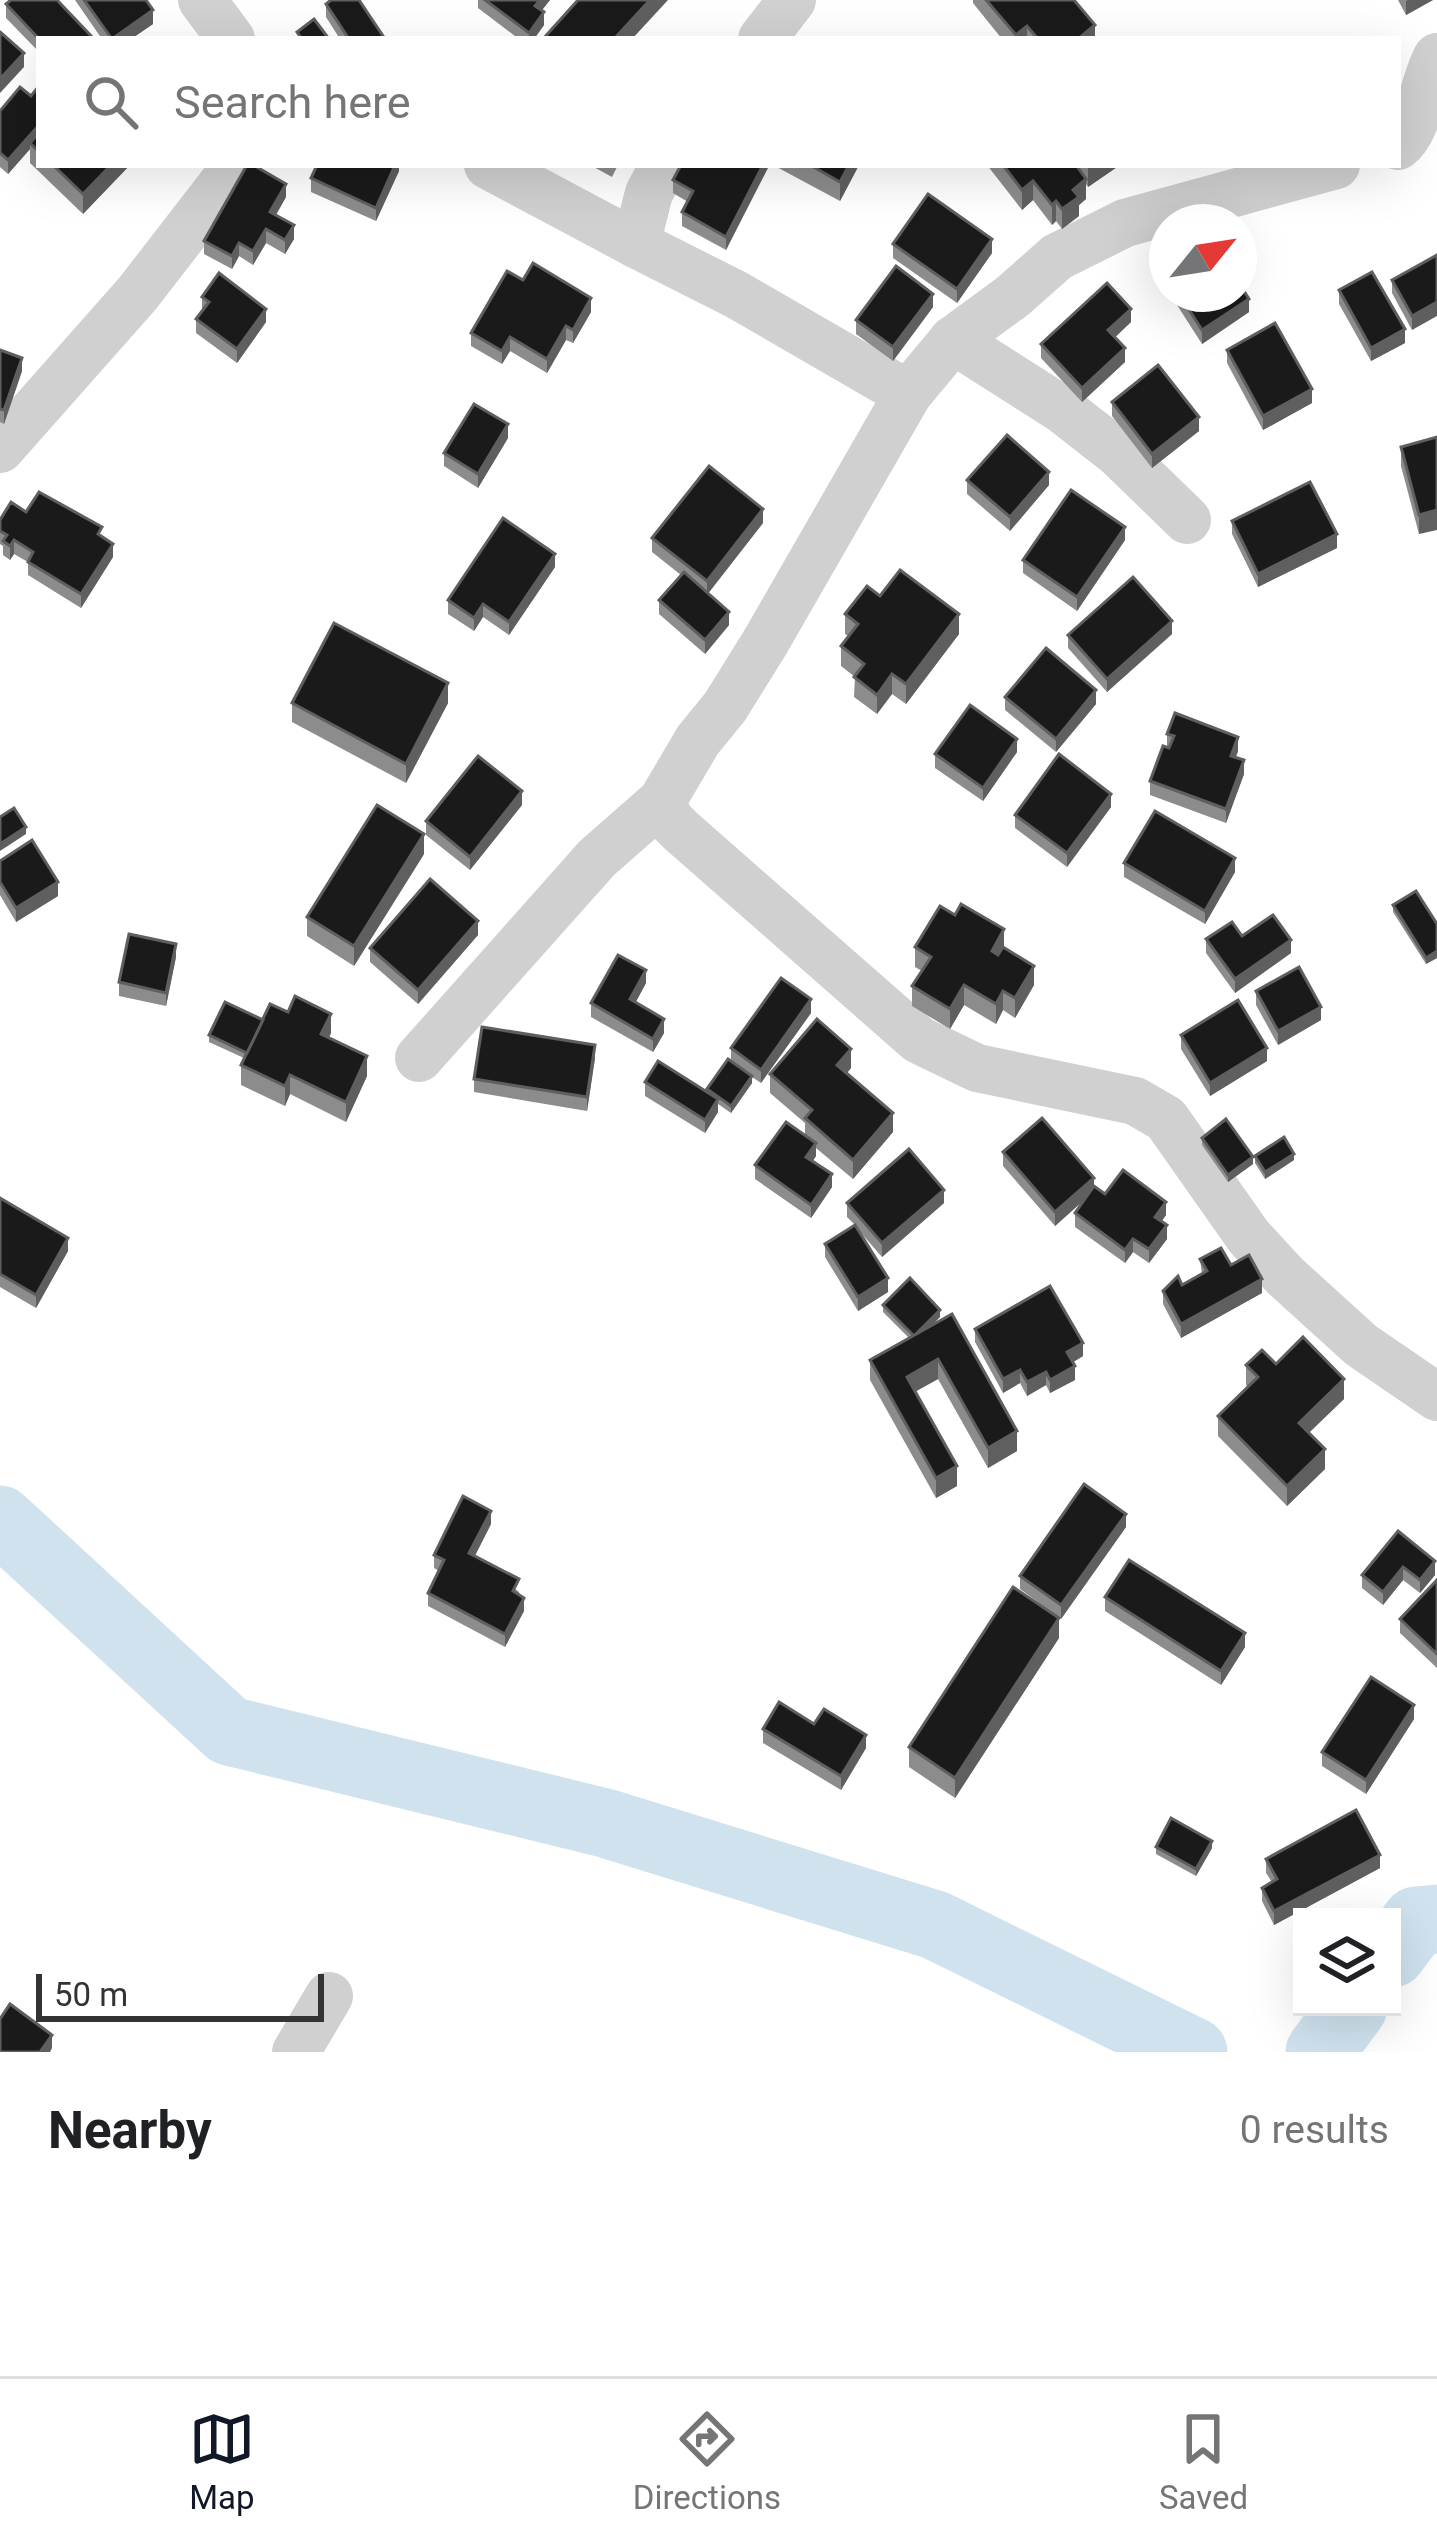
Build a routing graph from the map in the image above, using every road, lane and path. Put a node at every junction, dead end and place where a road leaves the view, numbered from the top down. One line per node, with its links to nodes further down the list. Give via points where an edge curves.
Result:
1 (202, 0): 3 (street)
2 (792, 0): 4 (street)
3 (229, 36)
4 (764, 36)
5 (1437, 57): 6 (street)
6 (1401, 143)
7 (235, 168): 14 (street)
8 (494, 168): 11 (street)
9 (662, 168): 11 (street)
10 (1325, 168): 12 (street, via 1126,223 1058,257)
11 (637, 244): 13 (street)
12 (953, 340): 13 (street); 15 (street, via 1118,452)
13 (908, 394): 16 (street, via 766,641)
14 (0, 449)
15 (1187, 520)
16 (662, 801): 17 (street, via 597,858); 18 (street, via 681,831 919,1040 977,1068 1136,1101 1166,1119 1285,1276 1361,1346)
17 (419, 1058)
18 (1437, 1397)
19 (329, 1996): 20 (street)
20 (296, 2052)

